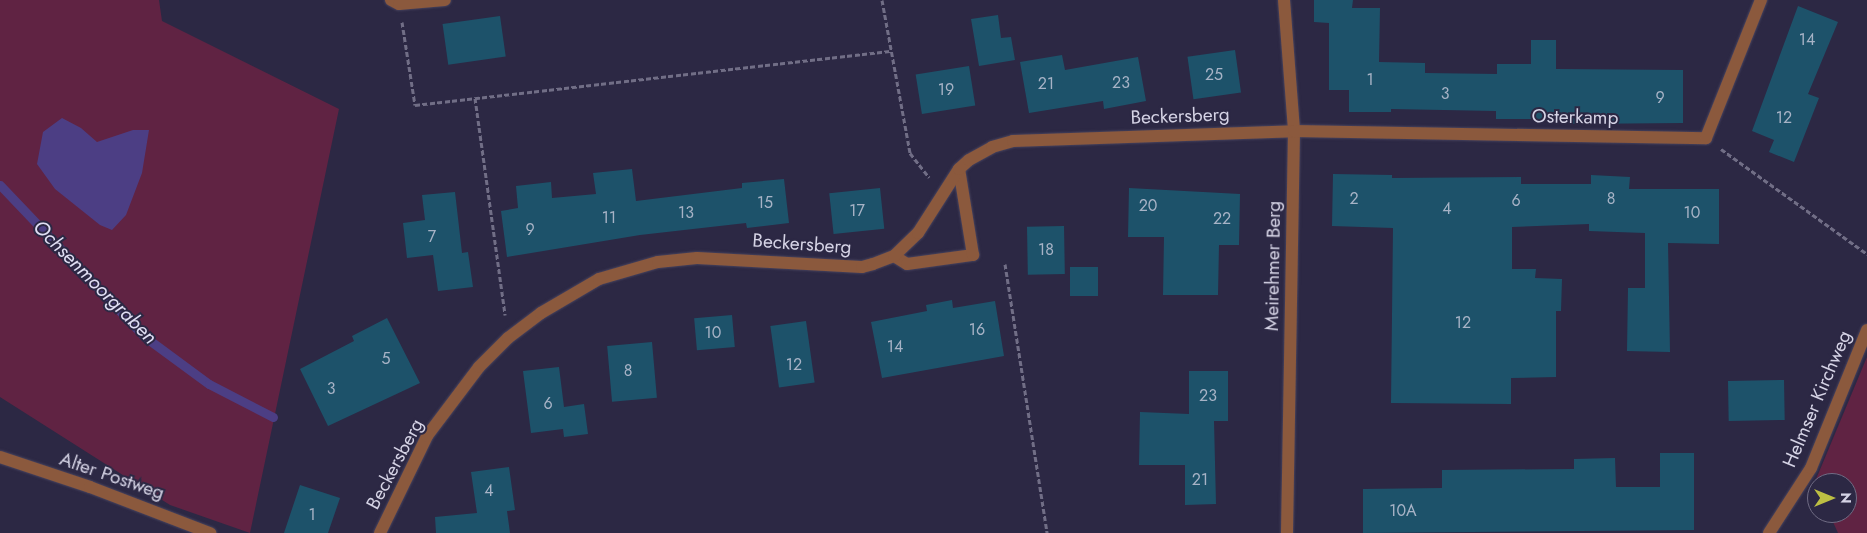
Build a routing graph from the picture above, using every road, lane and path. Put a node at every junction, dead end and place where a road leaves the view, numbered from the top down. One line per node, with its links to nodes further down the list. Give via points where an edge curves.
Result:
1 (444, 0): 5 (street)
2 (882, 0): 6 (path)
3 (1284, 0): 8 (street, Meirehmer Berg)
4 (1761, 0): 9 (street)
5 (395, 2): 7 (path, via 415,105)
6 (890, 51): 7 (path); 11 (path, via 910,153)
7 (475, 98): 16 (path)
8 (1294, 131): 9 (street, Osterkamp); 10 (street, Beckersberg, via 1013,141 980,153); 21 (street, Meirehmer Berg)
9 (1706, 138): 12 (path)
10 (959, 169): 11 (street, Beckersberg); 13 (street, via 973,255 907,264)
11 (943, 193): 13 (street, Beckersberg, via 918,232)
12 (1867, 254)
13 (894, 256): 16 (street, Beckersberg, via 862,267 730,258 658,262 599,279 567,296)
14 (1005, 264): 20 (path)
15 (1867, 330): 22 (street, Helmser Kirchweg, via 1811,468)
16 (508, 338): 19 (street, Beckersberg, via 479,367 427,436)
17 (0, 457): 18 (street, Alter Postweg, via 99,490)
18 (210, 533)
19 (380, 533)
20 (1047, 533)
21 (1287, 533)
22 (1769, 533)

